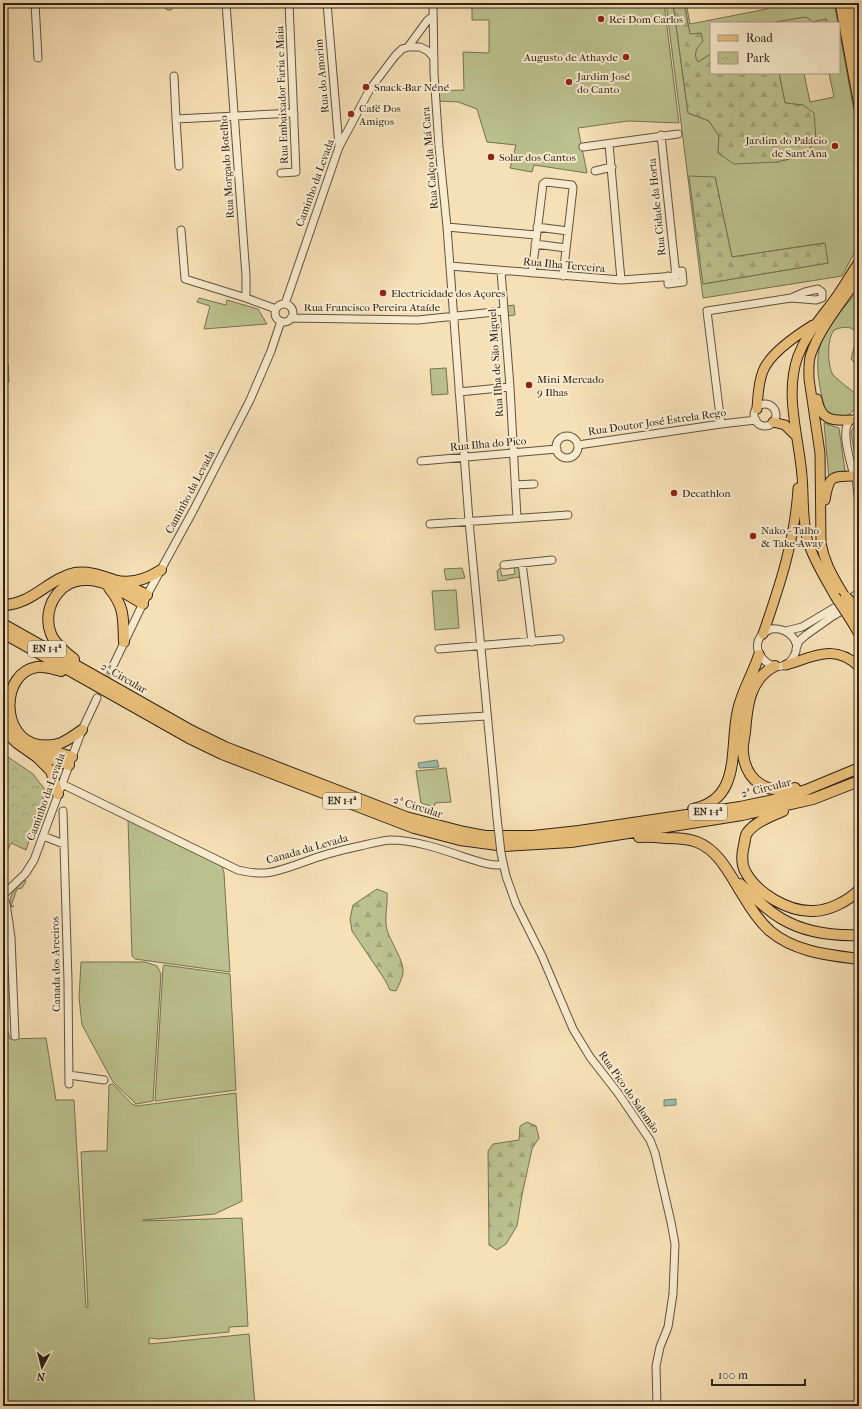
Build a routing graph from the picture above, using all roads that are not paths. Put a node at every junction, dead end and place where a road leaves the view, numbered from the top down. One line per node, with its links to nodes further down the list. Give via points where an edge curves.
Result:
1 (35, 3): 10 (street)
2 (226, 3): 16 (street, Rua Morgado Botelho)
3 (289, 3): 15 (street, Rua Embaixador Faria e Maia)
4 (327, 3): 21 (street, Rua do Amorim)
5 (433, 3): 8 (street, Rua Calço da Má Cara)
6 (840, 3): 14 (main road)
7 (849, 3): 12 (main road)
8 (433, 16): 9 (street, Caminho da Levada); 11 (street, Rua Calço da Má Cara)
9 (408, 47): 11 (street, via 420,47); 21 (street, Caminho da Levada, via 394,56 381,73)
10 (38, 58)
11 (434, 58): 27 (street, Rua Calço da Má Cara)
12 (859, 59)
13 (174, 76): 17 (street)
14 (859, 106)
15 (294, 113): 16 (street); 26 (street, Rua Embaixador Faria e Maia, via 296,172)
16 (235, 116): 17 (street); 42 (street, Rua Morgado Botelho)
17 (176, 119): 23 (street)
18 (678, 134): 19 (street)
19 (661, 135): 20 (street); 38 (street, Rua Cidade da Horta)
20 (609, 144): 22 (street); 24 (street)
21 (339, 147): 44 (street, Caminho da Levada)
22 (583, 147)
23 (179, 166)
24 (612, 168): 25 (street); 41 (street)
25 (595, 171)
26 (281, 172)
27 (447, 227): 31 (street); 35 (street, Rua Calço da Má Cara)
28 (537, 227): 30 (street); 30 (street, via 544,182 573,186); 31 (street)
29 (181, 230): 42 (street, via 185,279)
30 (568, 231): 33 (street)
31 (536, 236): 32 (street)
32 (535, 244): 33 (street); 37 (street)
33 (566, 248): 39 (street)
34 (859, 262): 50 (main road)
35 (450, 266): 36 (street, Rua Ilha Terceira); 47 (street, Rua Calço da Má Cara)
36 (501, 271): 37 (street, Rua Ilha Terceira); 46 (street, Rua Ilha de São Miguel)
37 (532, 273): 39 (street, Rua Ilha Terceira)
38 (676, 274): 41 (street, Rua Ilha Terceira)
39 (563, 276): 41 (street, Rua Ilha Terceira)
40 (859, 277): 51 (main road, via 820,334)
41 (622, 280)
42 (246, 298): 45 (street)
43 (791, 298): 59 (street, via 707,311)
44 (285, 304): 45 (street); 48 (street, via 291,308)
45 (276, 309): 49 (street, via 276,316)
46 (504, 311): 47 (street, Rua Francisco Pereira Ataíde); 52 (street, Rua Ilha de São Miguel)
47 (453, 317): 48 (street, Rua Francisco Pereira Ataíde, via 418,320); 53 (street, Rua Calço da Má Cara)
48 (291, 318): 49 (street, via 285,322)
49 (281, 321): 79 (street, Caminho da Levada, via 250,400)
50 (816, 323): 54 (main road, via 778,352 767,364 760,378); 60 (main road, via 803,342 793,375)
51 (811, 354): 55 (main road, via 816,397 822,413 832,420); 74 (main road, via 809,379 820,453)
52 (510, 387): 53 (street); 63 (street, Rua Ilha de São Miguel)
53 (459, 392): 65 (street, Rua Calço da Má Cara)
54 (756, 410): 56 (street); 57 (street, Rua Doutor José Estrela Rego); 58 (street, via 764,404 772,407 776,415)
55 (855, 418): 67 (street, via 847,426 846,438)
56 (756, 420): 57 (street, Rua Doutor José Estrela Rego); 58 (street, via 766,426)
57 (738, 422): 59 (street, Rua Doutor José Estrela Rego)
58 (772, 422): 60 (main road, via 785,425)
59 (721, 424): 61 (street, Rua Doutor José Estrela Rego)
60 (796, 436): 64 (main road)
61 (578, 445): 62 (street, via 575,455 568,458); 62 (street, via 572,437 565,436 559,439)
62 (556, 450): 63 (street, Rua Ilha do Pico)
63 (513, 453): 65 (street, Rua Ilha do Pico); 69 (street, Rua Ilha de São Miguel)
64 (799, 455): 83 (main road, via 808,541 818,568); 90 (main road, via 793,528 785,568)
65 (465, 457): 66 (street, Rua Ilha do Pico); 73 (street, Rua Calço da Má Cara)
66 (421, 461)
67 (856, 478): 70 (street); 74 (main road, via 839,476 832,479 828,484 824,519)
68 (534, 484): 69 (street)
69 (515, 485): 72 (street, Rua Ilha de São Miguel)
70 (859, 503)
71 (568, 515): 72 (street)
72 (517, 518): 73 (street)
73 (469, 521): 75 (street); 95 (street, Rua Pico do Salomão)
74 (820, 522): 83 (main road, via 823,557)
75 (430, 524)
76 (552, 560): 77 (street)
77 (522, 563): 78 (street); 94 (street)
78 (504, 565)
79 (161, 570): 80 (highway, via 140,580); 84 (street, Caminho da Levada)
80 (116, 580): 84 (highway); 85 (highway, via 87,572 75,573 23,601)
81 (106, 583): 84 (highway); 93 (highway, via 118,598 122,609); 103 (highway, via 87,579 76,580 56,594 50,608 51,635)
82 (859, 593): 88 (street, via 802,627)
83 (842, 596): 86 (highway, bridge)
84 (145, 600): 93 (street, Caminho da Levada)
85 (3, 605)
86 (856, 613): 91 (main road); 97 (street, via 806,634)
87 (3, 624): 103 (highway, 2ª Circular / EN 1-1ª)
88 (786, 631): 90 (street, via 771,629); 97 (street, via 794,638)
89 (3, 633): 103 (highway, 2ª Circular / EN 1-1ª)
90 (763, 634): 98 (street, via 759,643)
91 (859, 634)
92 (560, 639): 94 (street)
93 (124, 642): 102 (street, Caminho da Levada)
94 (532, 642): 95 (street)
95 (481, 646): 96 (street); 105 (street, Rua Pico do Salomão)
96 (439, 649)
97 (796, 649): 99 (street, via 793,658)
98 (759, 655): 100 (street, via 764,661); 118 (highway, via 738,710 729,778 718,796 701,807 608,823)
99 (786, 665): 100 (street); 101 (main road, via 812,656 833,653 849,658)
100 (775, 666): 112 (highway, via 763,673 750,696 742,745 748,772 753,779 768,789 779,790 789,790)
101 (859, 667)
102 (111, 670)
103 (88, 676): 109 (highway, via 38,667 20,674 12,682 8,691 6,713 14,732); 118 (highway, 2ª Circular / EN 1-1ª, via 225,747 406,817 485,836 533,836); 120 (highway, 2ª Circular / EN 1-1ª, via 189,738 222,754 414,828 460,840 505,846)
104 (97, 698): 108 (street, Caminho da Levada)
105 (487, 716): 106 (street); 122 (street, Rua Pico do Salomão, bridge)
106 (418, 720)
107 (3, 727): 109 (highway, via 9,736)
108 (82, 730): 109 (highway, via 61,743); 110 (street, Caminho da Levada)
109 (28, 747): 110 (highway); 115 (highway, via 51,771)
110 (70, 761): 114 (street, Caminho da Levada)
111 (859, 768): 112 (highway, 2ª Circular / EN 1-1ª)
112 (834, 778): 118 (highway, 2ª Circular / EN 1-1ª, via 778,799)
113 (859, 781): 116 (highway, 2ª Circular / EN 1-1ª)
114 (62, 784): 115 (street, Caminho da Levada); 122 (street, Canada da Levada, via 246,872 282,871 338,851 388,840 437,848 492,866)
115 (58, 794): 119 (street, Caminho da Levada)
116 (813, 799): 120 (highway, 2ª Circular / EN 1-1ª, via 742,815); 124 (highway, via 764,818 747,833 742,855 745,871 771,898 790,908 814,911 834,907)
117 (63, 811): 121 (street, Canada dos Areeiros)
118 (597, 828)
119 (43, 836): 121 (street); 125 (street, Caminho da Levada, via 28,870)
120 (587, 840): 123 (highway, via 649,836 689,840 708,848)
121 (64, 844): 133 (street, Canada dos Areeiros)
122 (503, 865): 136 (street, Rua Pico do Salomão, via 516,904 542,956 573,1029 650,1140 655,1153 675,1244 673,1294 668,1327 656,1366)
123 (731, 876): 130 (highway, via 774,914 804,930 841,936); 131 (highway, via 753,912 769,930 783,940 812,952)
124 (859, 890)
125 (3, 896): 126 (street)
126 (6, 904): 127 (street); 128 (street)
127 (3, 913)
128 (6, 919): 129 (street); 132 (street, via 11,938)
129 (3, 933)
130 (859, 934)
131 (859, 959)
132 (15, 1036)
133 (69, 1074): 134 (street); 135 (street, Canada dos Areeiros)
134 (104, 1080)
135 (69, 1084)
136 (657, 1406)

